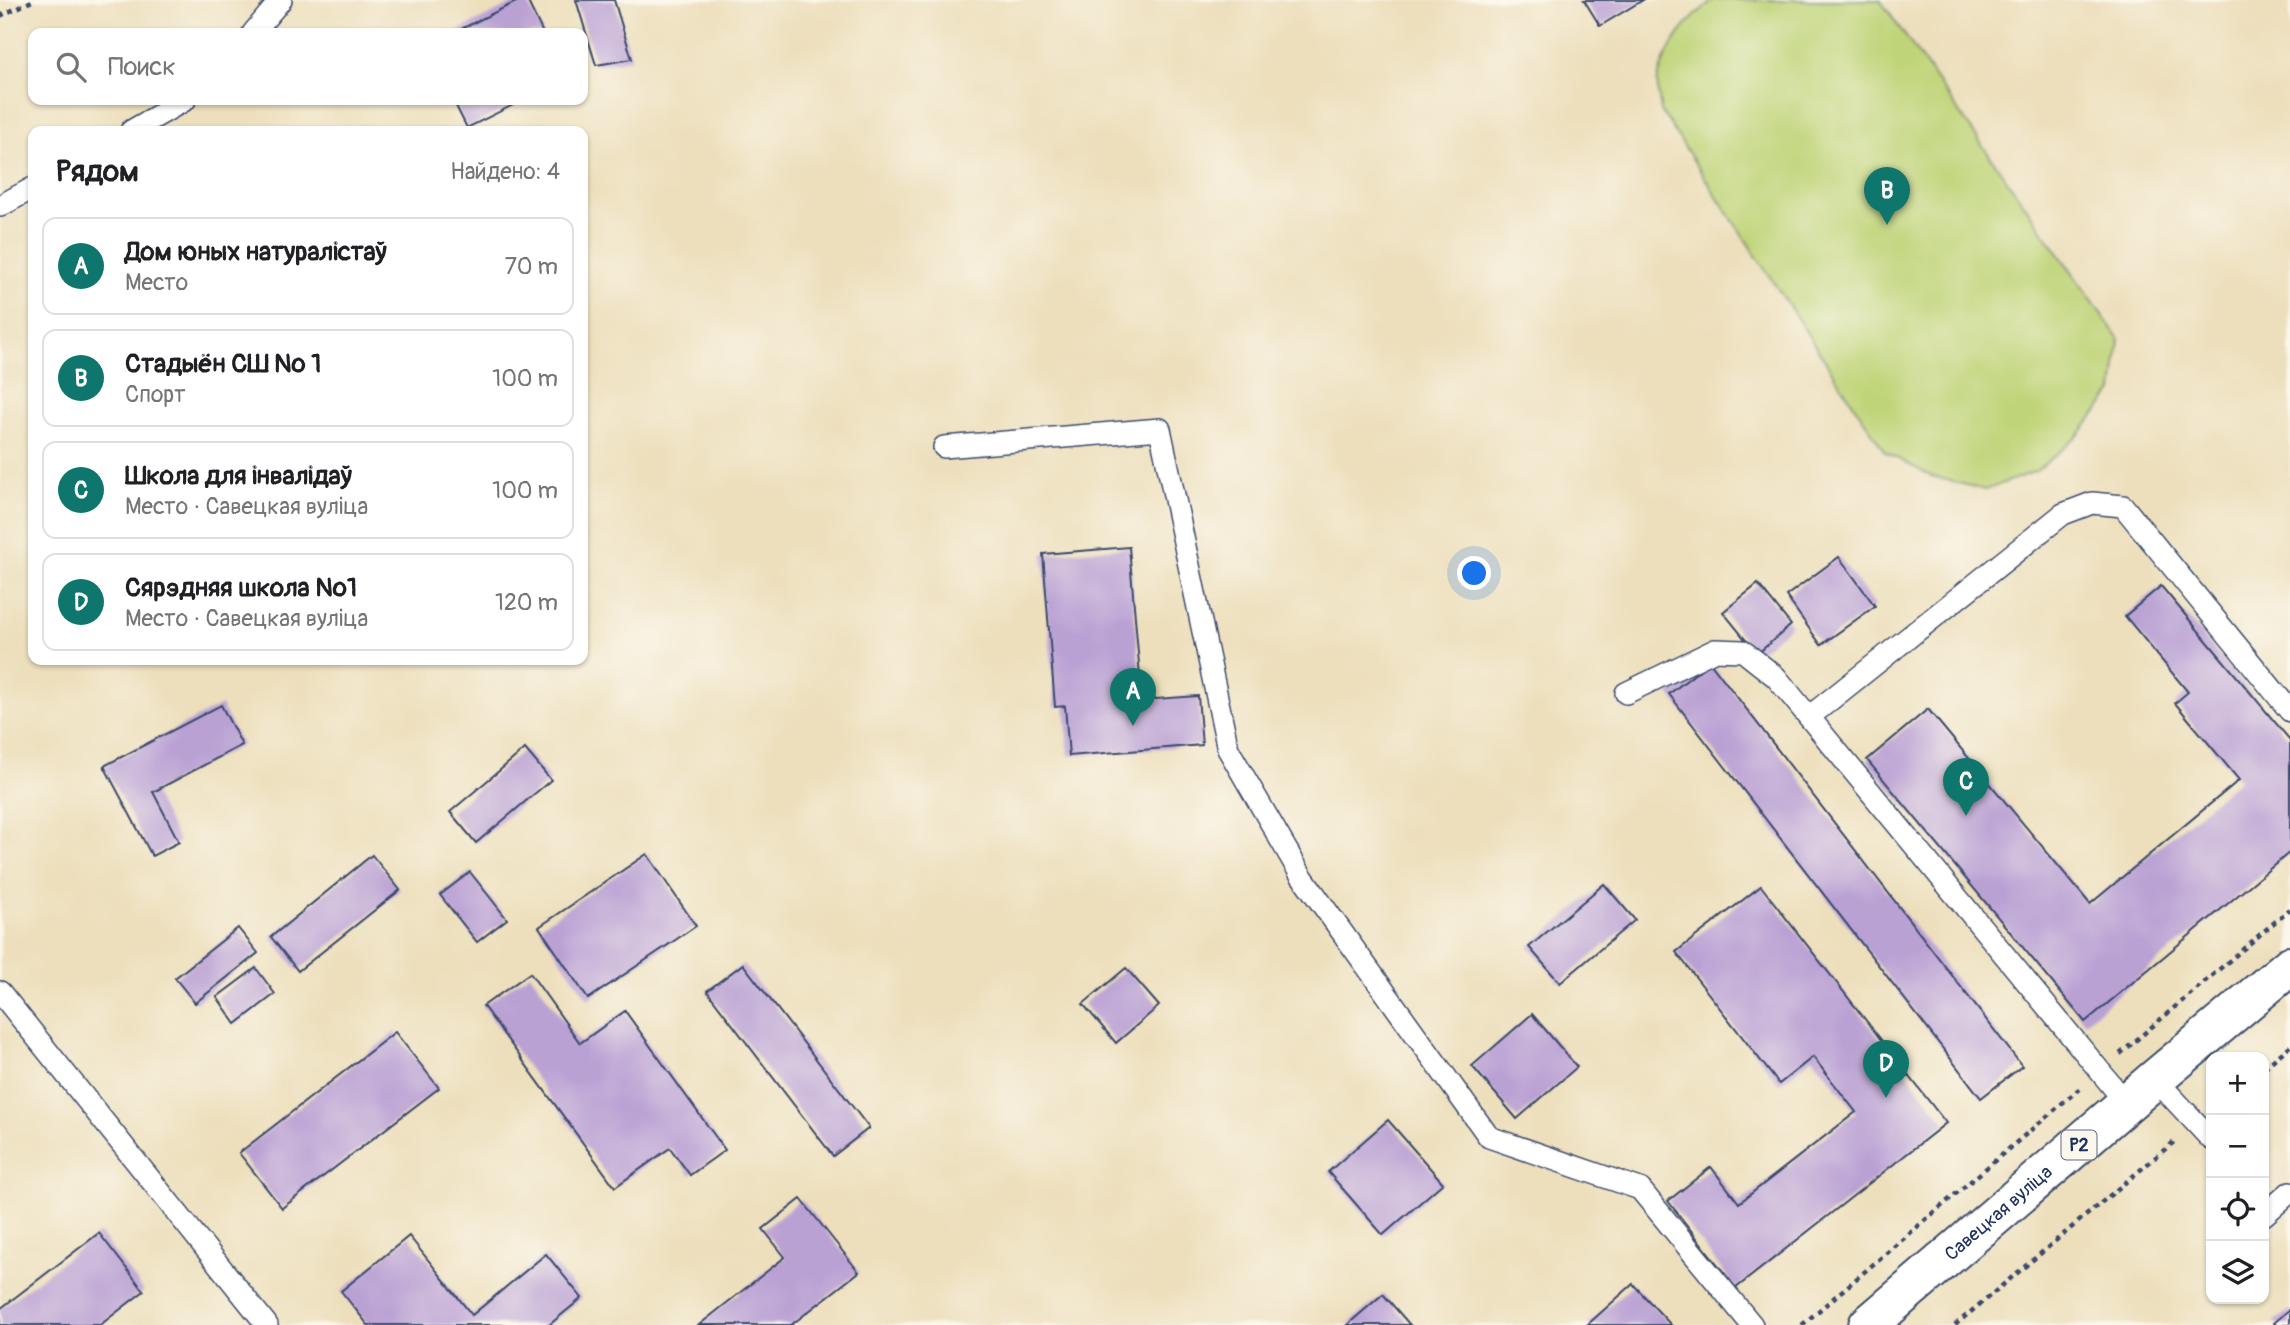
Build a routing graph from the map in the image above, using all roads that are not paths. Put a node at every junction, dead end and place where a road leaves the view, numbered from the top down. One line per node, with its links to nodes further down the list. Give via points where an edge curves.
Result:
1 (281, 0): 2 (lane)
2 (257, 28)
3 (176, 105): 4 (lane)
4 (140, 126)
5 (28, 191): 6 (lane)
6 (0, 206)
7 (944, 447): 16 (lane, via 1160,429 1228,749 1301,875 1489,1138 1640,1189)
8 (1626, 693): 10 (lane, via 1715,650 1743,651 1776,677)
9 (2290, 711): 10 (lane, via 2123,506 2092,503 2063,514)
10 (1809, 718): 13 (lane, via 2101,1071)
11 (2290, 967): 13 (main road, Савецкая вуліца / Р2)
12 (0, 992): 15 (lane)
13 (2141, 1092): 14 (lane); 17 (main road, Савецкая вуліца / Р2)
14 (2204, 1131)
15 (267, 1325)
16 (1752, 1325)
17 (1868, 1325)

